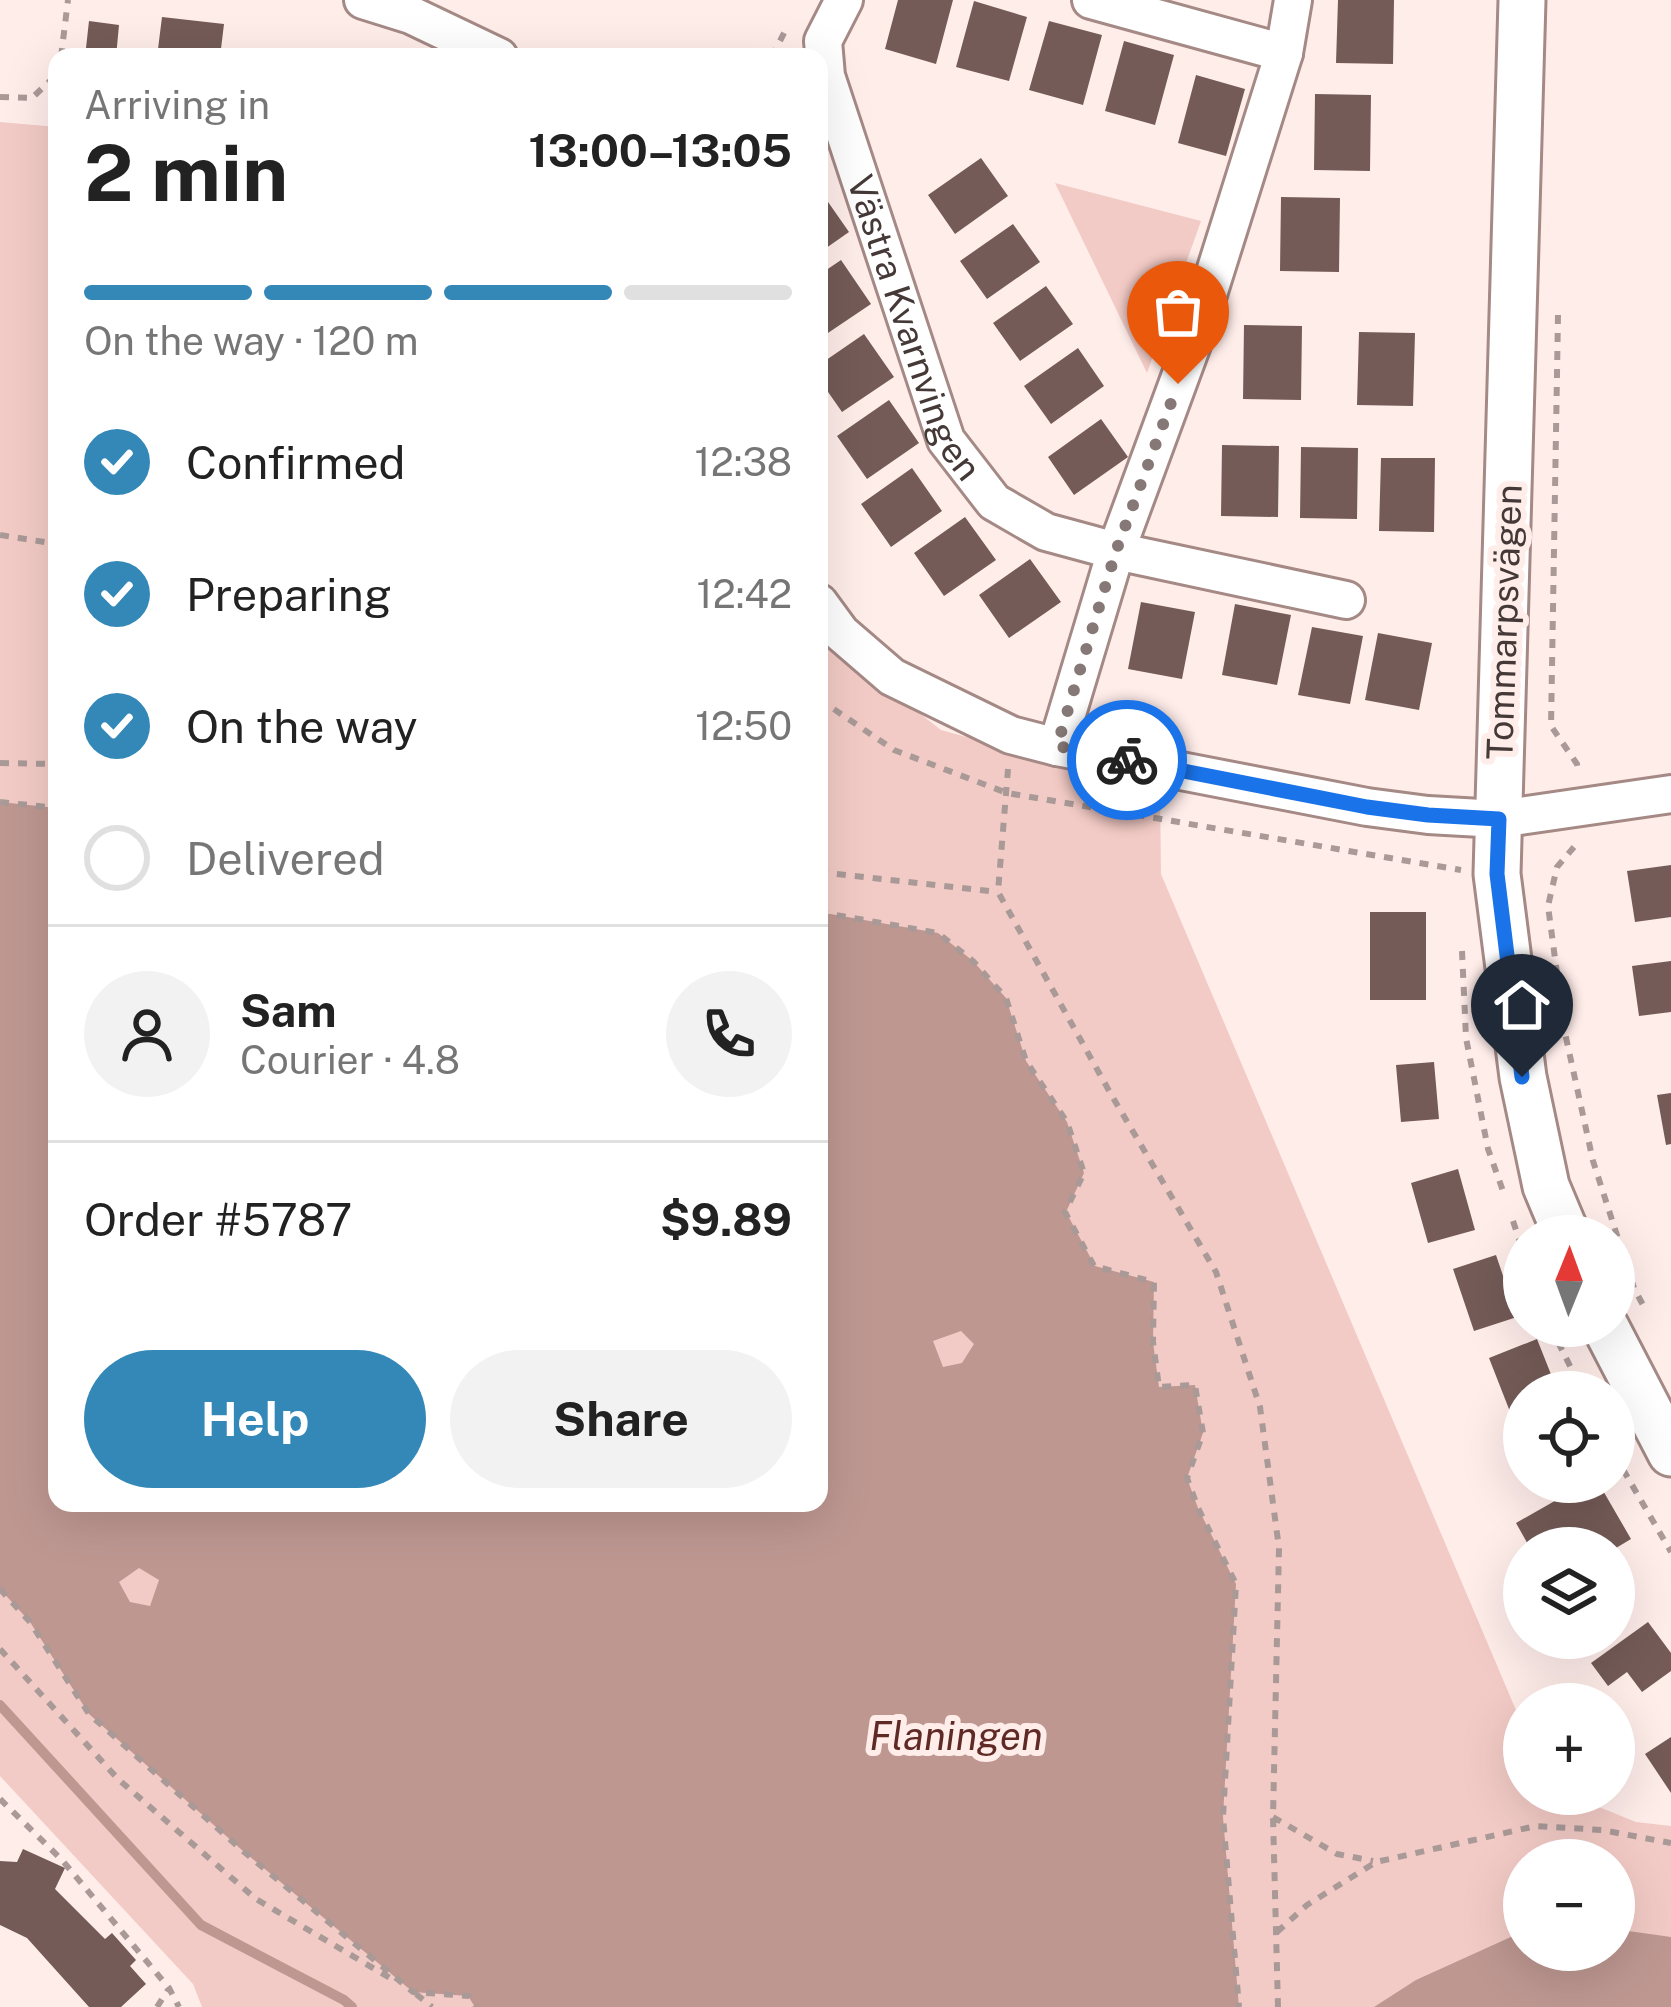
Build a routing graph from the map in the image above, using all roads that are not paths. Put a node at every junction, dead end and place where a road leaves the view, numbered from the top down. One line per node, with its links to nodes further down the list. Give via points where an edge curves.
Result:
1 (363, 0): 6 (street)
2 (844, 0): 7 (street, Västra Kvarnvingen)
3 (1091, 0): 8 (street)
4 (1293, 0): 8 (street)
5 (1522, 0): 15 (street, Tommarpsvägen)
6 (480, 48)
7 (824, 48)
8 (1284, 53): 10 (street, via 1193,342)
9 (828, 82): 10 (street, Västra Kvarnvingen, via 946,440 994,502 1046,532)
10 (1116, 551): 11 (street, Västra Kvarnvingen); 13 (street)
11 (1346, 600)
12 (828, 615): 13 (street, via 892,676 1011,735)
13 (1057, 746): 15 (street, via 1367,807)
14 (1671, 794): 15 (street)
15 (1499, 819): 16 (street, Tommarpsvägen, via 1497,874 1522,1077)
16 (1558, 1215)
17 (1635, 1347): 18 (street)
18 (1671, 1453)

